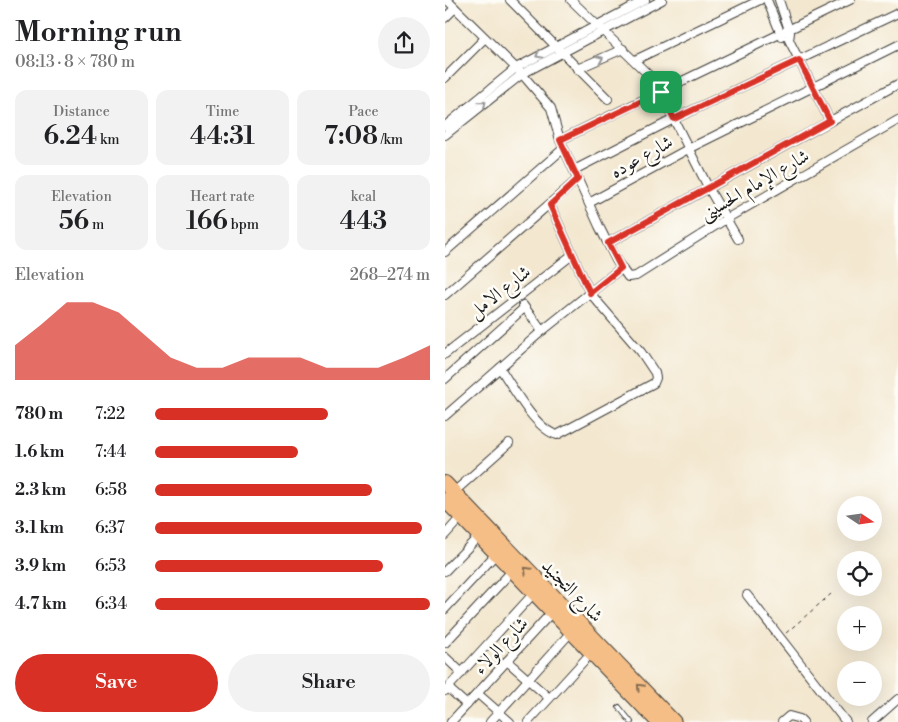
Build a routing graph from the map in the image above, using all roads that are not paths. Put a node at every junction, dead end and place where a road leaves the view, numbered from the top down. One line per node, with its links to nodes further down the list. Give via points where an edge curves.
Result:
1 (447, 0): 11 (street)
2 (510, 0): 20 (street)
3 (571, 0): 10 (street)
4 (645, 0): 14 (street)
5 (662, 0): 14 (street)
6 (760, 0): 22 (street)
7 (767, 0): 16 (street)
8 (779, 0): 15 (street)
9 (850, 0): 15 (street)
10 (580, 3): 14 (street)
11 (455, 8): 13 (street); 17 (street)
12 (898, 13): 23 (street)
13 (445, 18)
14 (602, 27): 20 (street); 21 (street)
15 (789, 30): 16 (street); 18 (street)
16 (780, 33): 18 (street); 29 (street)
17 (485, 38): 25 (street); 26 (street)
18 (789, 40): 23 (street)
19 (898, 45): 28 (street, شارع عوده)
20 (557, 49): 24 (street); 25 (street)
21 (623, 49): 22 (street); 24 (street, one-way to 21)
22 (635, 60): 29 (street)
23 (799, 60): 28 (street); 31 (street)
24 (577, 69): 30 (street)
25 (519, 71): 34 (street); 35 (street, one-way to 25); 36 (street, via 551,108)
26 (445, 78)
27 (898, 84): 33 (street)
28 (813, 87): 33 (street); 38 (street, شارع عوده)
29 (661, 92): 31 (street); 36 (street)
30 (607, 99)
31 (674, 119): 38 (street); 39 (street)
32 (898, 120): 44 (street, شارع الإمام الحسينى)
33 (830, 121): 41 (street)
34 (445, 126)
35 (445, 135)
36 (560, 140): 37 (street)
37 (564, 148): 39 (street); 47 (street)
38 (688, 149): 41 (street); 42 (street, شارع عوده)
39 (574, 170): 40 (street)
40 (578, 179): 42 (street); 43 (street)
41 (709, 189): 44 (street); 46 (street)
42 (589, 203): 46 (street)
43 (550, 205): 48 (street); 51 (street)
44 (727, 218): 45 (street); 49 (street, شارع الإمام الحسينى, via 636,276 628,277)
45 (738, 239)
46 (608, 243): 49 (street)
47 (445, 252)
48 (573, 255): 50 (street); 52 (street, شارع الامل)
49 (621, 268): 50 (street)
50 (590, 293): 54 (street); 56 (street, via 649,362 657,375 653,383 557,435 532,415)
51 (445, 294)
52 (518, 297): 53 (street); 55 (street, شارع الامل)
53 (524, 308): 54 (street); 57 (street)
54 (543, 331): 56 (street)
55 (445, 354)
56 (500, 368): 58 (street)
57 (445, 379)
58 (445, 416)
59 (509, 442): 60 (street)
60 (448, 492): 61 (highway, شارع التجنيد); 92 (highway, شارع التجنيد, one-way to 60)
61 (461, 517): 62 (street); 63 (highway, شارع التجنيد)
62 (445, 535)
63 (479, 536): 64 (highway, شارع التجنيد); 66 (street)
64 (497, 554): 65 (highway, شارع التجنيد); 69 (street)
65 (513, 570): 67 (highway, شارع التجنيد); 72 (street)
66 (445, 571)
67 (534, 593): 70 (highway, شارع التجنيد); 76 (street)
68 (747, 595): 85 (street)
69 (445, 609)
70 (552, 612): 71 (highway, شارع التجنيد); 75 (street, شارع الولاء)
71 (571, 632): 73 (highway, شارع التجنيد); 77 (street)
72 (445, 642)
73 (591, 653): 80 (street); 91 (highway, شارع التجنيد)
74 (445, 657): 76 (street)
75 (507, 662): 77 (street); 79 (street, شارع الولاء)
76 (462, 673): 78 (street)
77 (528, 680): 80 (street); 84 (street)
78 (447, 690): 82 (street)
79 (477, 694): 82 (street, شارع الولاء); 84 (street)
80 (549, 698): 89 (street)
81 (898, 699): 95 (street)
82 (467, 705): 86 (street, شارع الولاء)
83 (619, 707): 90 (lane)
84 (499, 712): 87 (street); 88 (street)
85 (840, 720)
86 (451, 722)
87 (490, 722)
88 (510, 722)
89 (528, 722)
90 (631, 722)
91 (658, 722)
92 (673, 722)
93 (782, 722): 94 (street, via 789,716)
94 (803, 722)
95 (872, 722)

